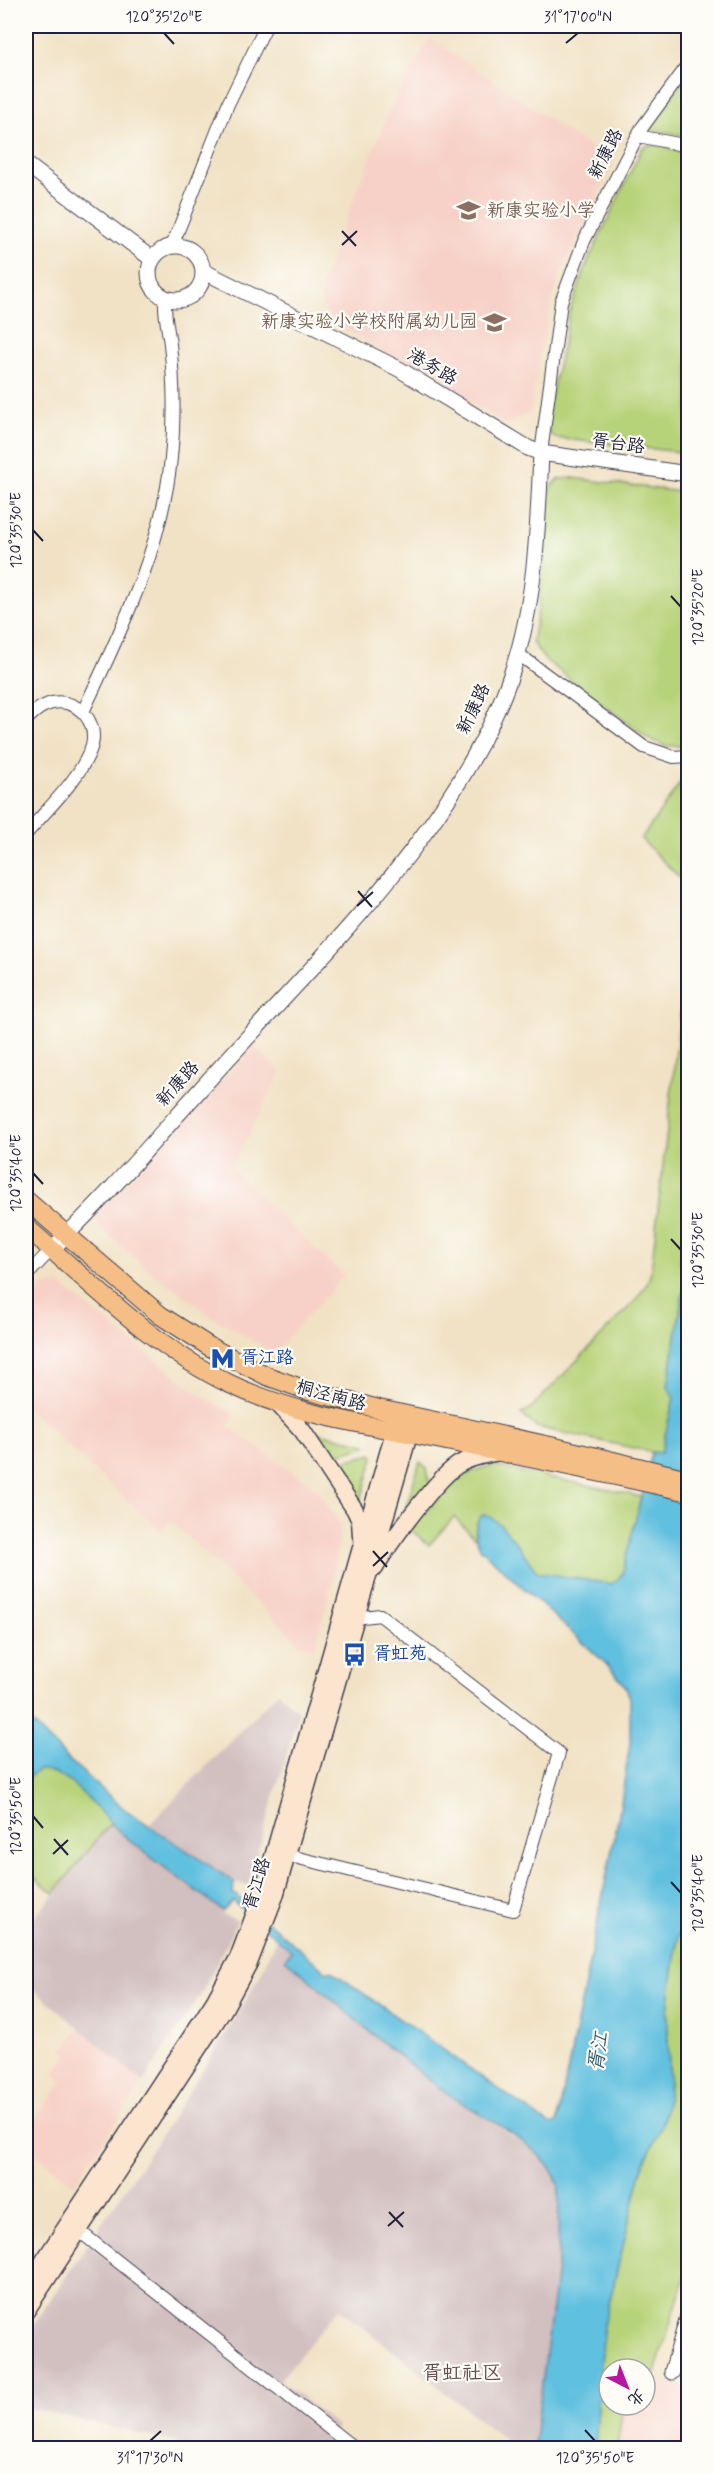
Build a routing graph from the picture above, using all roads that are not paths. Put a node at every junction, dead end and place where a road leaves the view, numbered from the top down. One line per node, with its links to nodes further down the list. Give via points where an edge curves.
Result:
1 (266, 26): 6 (street, via 228,104)
2 (688, 65): 3 (street, 新康路)
3 (638, 136): 4 (street); 10 (street, 新康路, via 584,241 561,302)
4 (688, 146)
5 (26, 164): 7 (street)
6 (172, 246): 7 (street); 8 (street, via 189,249 201,262)
7 (152, 260): 9 (street, via 148,278)
8 (203, 271): 9 (street, via 192,295 174,301); 10 (street, 港务路, via 399,369)
9 (165, 299): 13 (street, via 173,402 171,458 162,517 147,569)
10 (542, 453): 11 (street, 胥台路); 12 (street, 新康路, via 537,540)
11 (688, 474)
12 (517, 653): 15 (street, via 644,747 674,757); 19 (street, 新康路, via 504,694 475,753 412,848 344,932)
13 (83, 712): 14 (street, via 75,705 44,705); 16 (street, via 94,733 86,762)
14 (26, 720)
15 (688, 756)
16 (26, 834)
17 (26, 1200): 19 (main road, 桐泾南路)
18 (26, 1227): 20 (main road, 桐泾南路)
19 (68, 1234): 20 (street, 新康路); 23 (main road, 桐泾南路, via 145,1303 210,1347 267,1376)
20 (51, 1250): 21 (street); 22 (main road, 桐泾南路, via 171,1349 229,1384)
21 (26, 1276)
22 (279, 1405): 23 (main road, 桐泾南路); 28 (main road, via 302,1430 355,1510)
23 (404, 1424): 24 (main road, 桐泾南路); 25 (main road, 桐泾南路, via 555,1447); 28 (main road, 胥江路); 29 (main road, 胥江路)
24 (498, 1452): 25 (main road, 桐泾南路); 29 (main road, via 461,1463 442,1478)
25 (636, 1473): 26 (main road, 桐泾南路); 27 (main road, 桐泾南路)
26 (688, 1479)
27 (688, 1492)
28 (362, 1545): 32 (main road, 胥江路)
29 (365, 1584): 30 (main road, 胥江路)
30 (355, 1618): 31 (main road, 胥江路); 31 (street, via 380,1615 559,1754 513,1910)
31 (286, 1855): 32 (main road, 胥江路)
32 (273, 1879): 33 (main road, 胥江路, via 265,1925)
33 (236, 1976): 34 (main road, 胥江路, via 224,2009); 35 (main road, 胥江路, via 205,2016)
34 (78, 2230): 36 (main road, 胥江路); 39 (street)
35 (26, 2288)
36 (26, 2311)
37 (688, 2316): 38 (street)
38 (672, 2372)
39 (354, 2448)

